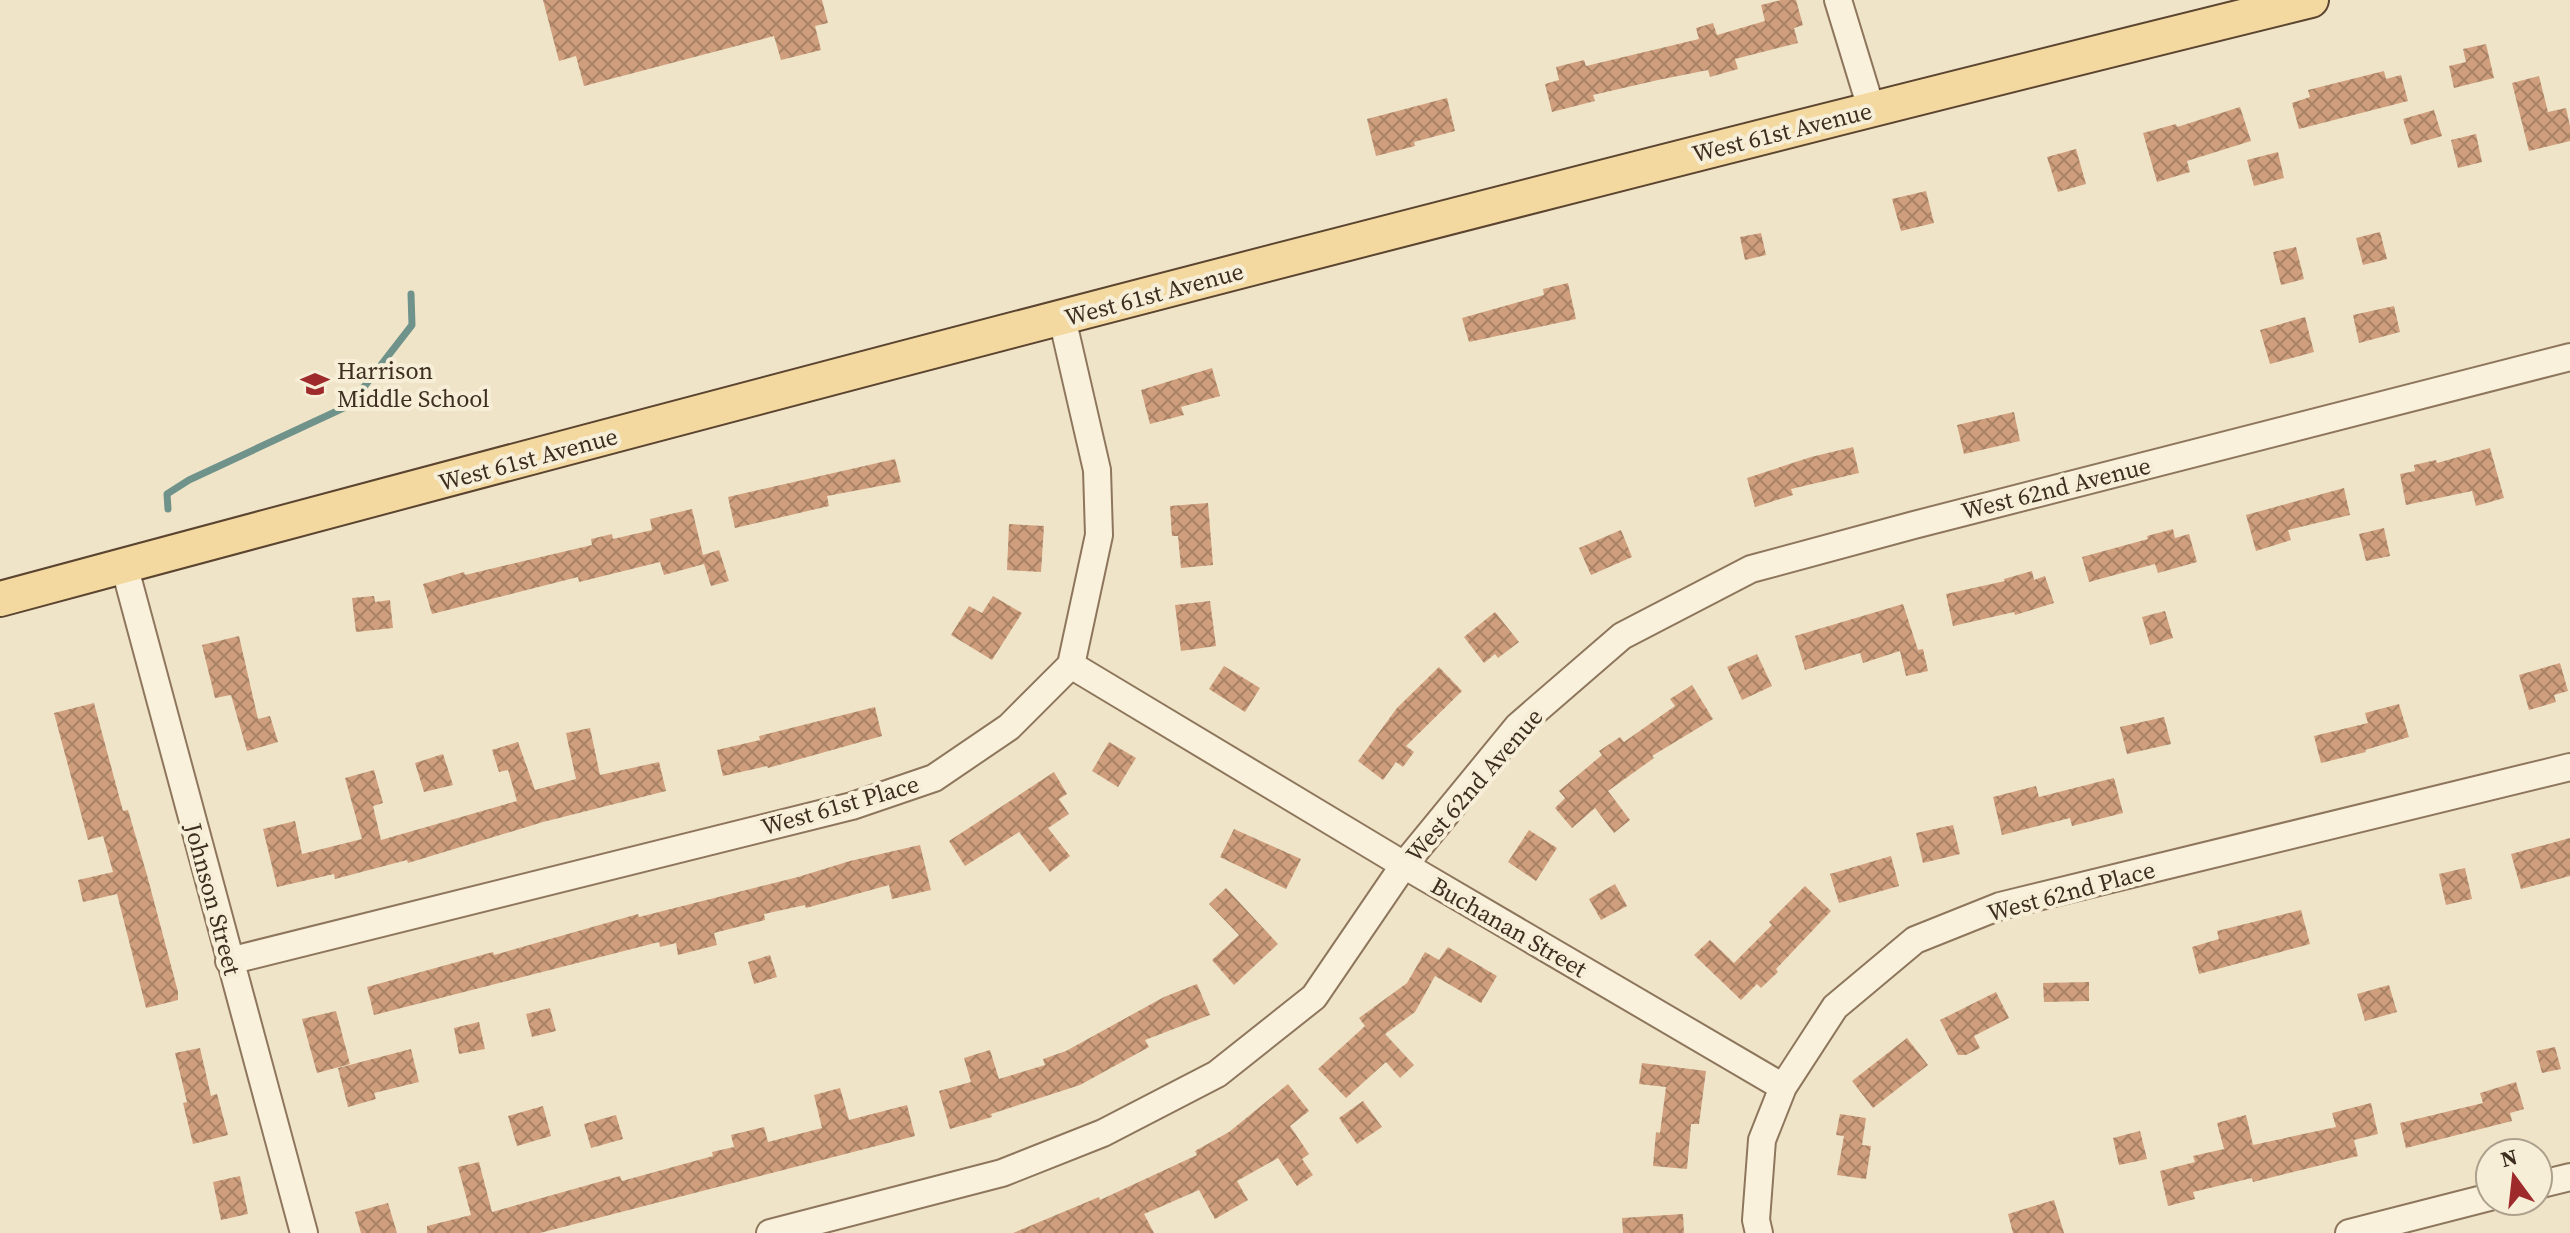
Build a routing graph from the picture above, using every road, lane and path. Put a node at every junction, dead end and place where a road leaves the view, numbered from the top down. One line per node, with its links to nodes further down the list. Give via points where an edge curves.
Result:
1 (1838, 0): 3 (street)
2 (2311, 0): 3 (main road, West 61st Avenue)
3 (1871, 108): 4 (main road, West 61st Avenue)
4 (1062, 318): 6 (main road, West 61st Avenue); 8 (street, via 1097,470 1099,535)
5 (2570, 357): 10 (street, West 62nd Avenue, via 1751,569 1622,636 1518,726)
6 (124, 565): 7 (main road, West 61st Avenue); 11 (street, Johnson Street)
7 (0, 599)
8 (1071, 665): 10 (street, Buchanan Street); 11 (street, West 61st Place, via 1009,727 934,778 852,806)
9 (2570, 767): 12 (street, West 62nd Place, via 2000,906 1915,940 1835,1007)
10 (1404, 865): 12 (street, Buchanan Street); 15 (street, West 62nd Avenue, via 1314,997 1217,1074 1103,1133 1002,1173)
11 (229, 961): 14 (street, Johnson Street)
12 (1783, 1087): 16 (street, West 62nd Place, via 1762,1140)
13 (2474, 1201): 17 (street)
14 (304, 1233)
15 (770, 1233)
16 (1759, 1233)
17 (2349, 1233)

